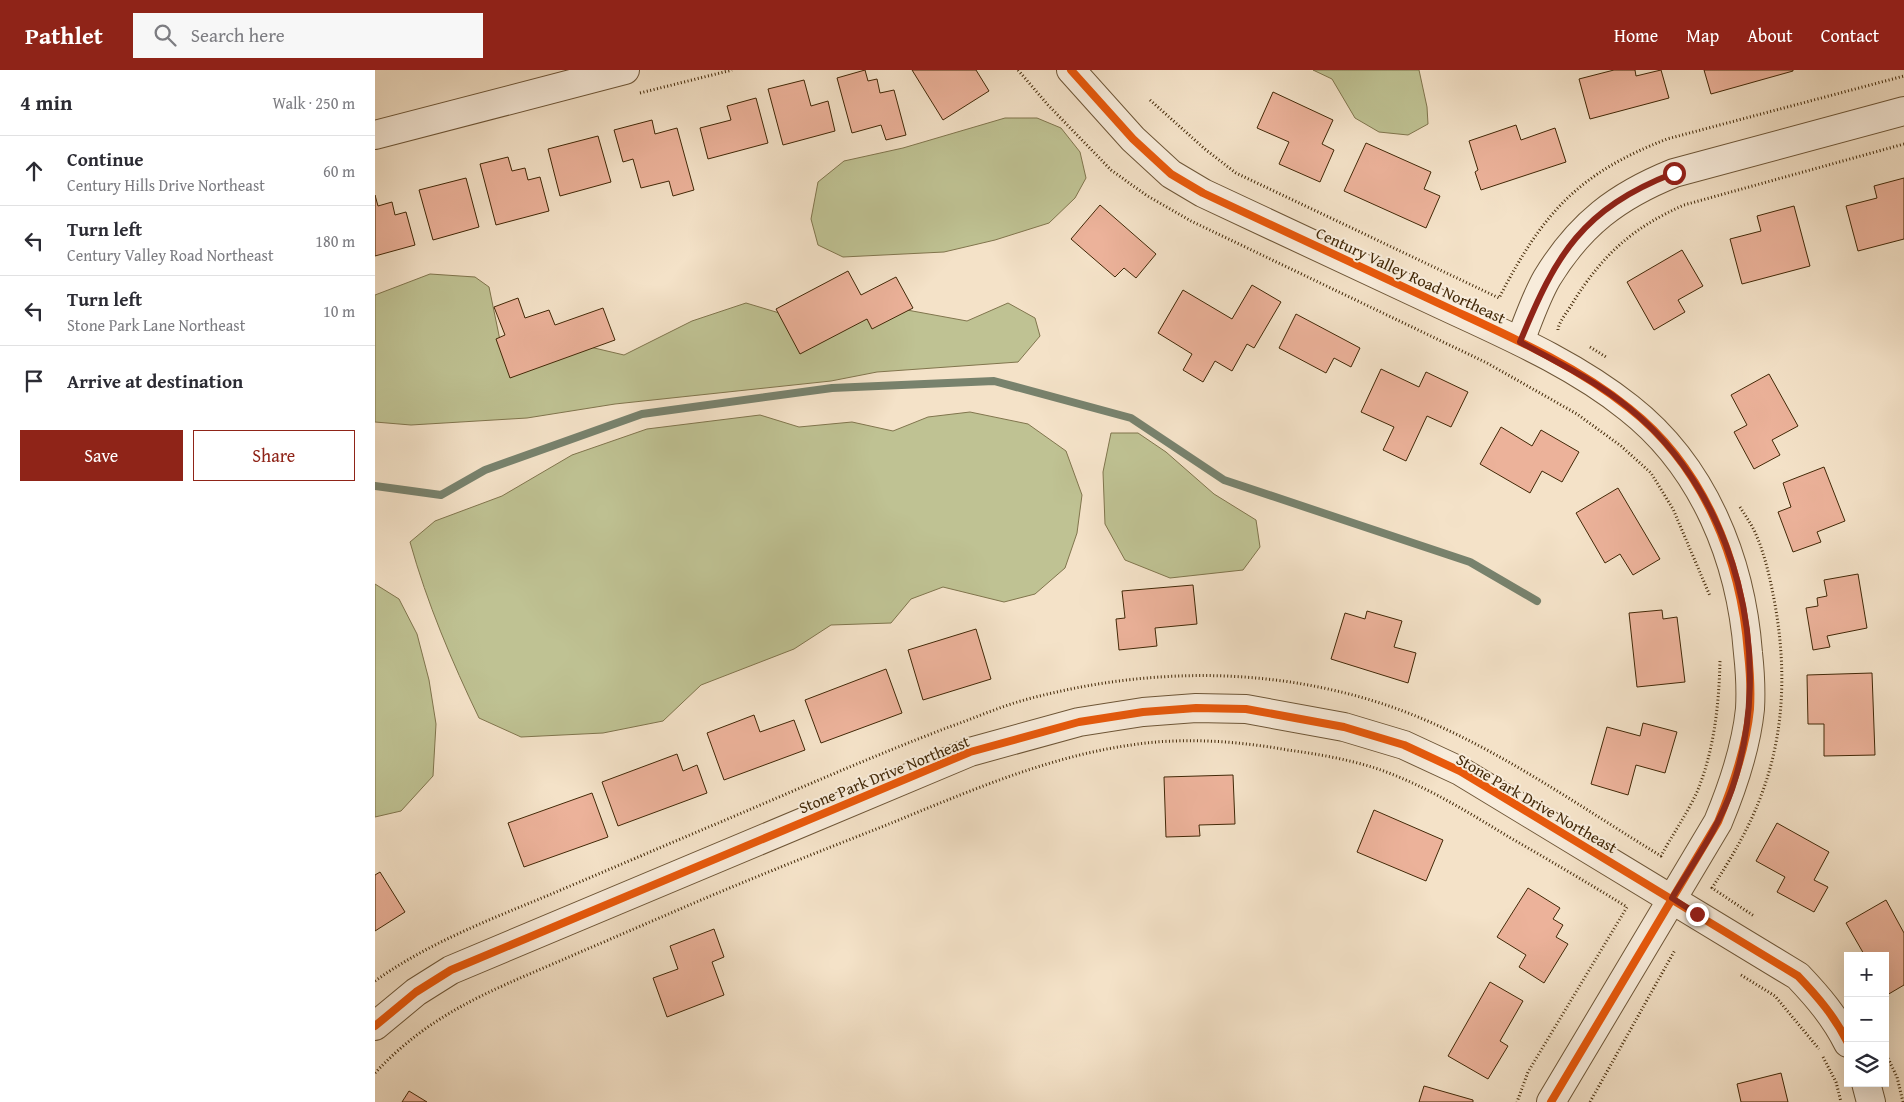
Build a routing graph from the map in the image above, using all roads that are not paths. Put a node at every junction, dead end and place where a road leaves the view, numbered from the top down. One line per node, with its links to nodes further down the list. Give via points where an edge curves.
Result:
1 (625, 70): 4 (street)
2 (1071, 70): 5 (street, Century Valley Road Northeast, via 1133,139 1171,174 1203,193)
3 (1904, 111): 5 (street, via 1674,173 1615,202 1588,224 1551,272)
4 (375, 135)
5 (1520, 342): 6 (street, Century Valley Road Northeast, via 1592,382 1629,408 1661,437 1688,470 1729,550 1746,628 1750,708 1742,753 1718,822)
6 (1672, 898): 7 (street, Stone Park Drive Northeast, via 1459,771 1404,745 1344,727 1246,709 1143,712 1079,722 970,752 451,970 416,992); 8 (street, Stone Park Drive Northeast, via 1798,976 1821,1000); 10 (street, Century Valley Road Northeast)
7 (375, 1026)
8 (1848, 1042)
9 (1867, 1087): 11 (street)
10 (1551, 1102)
11 (1871, 1102)

